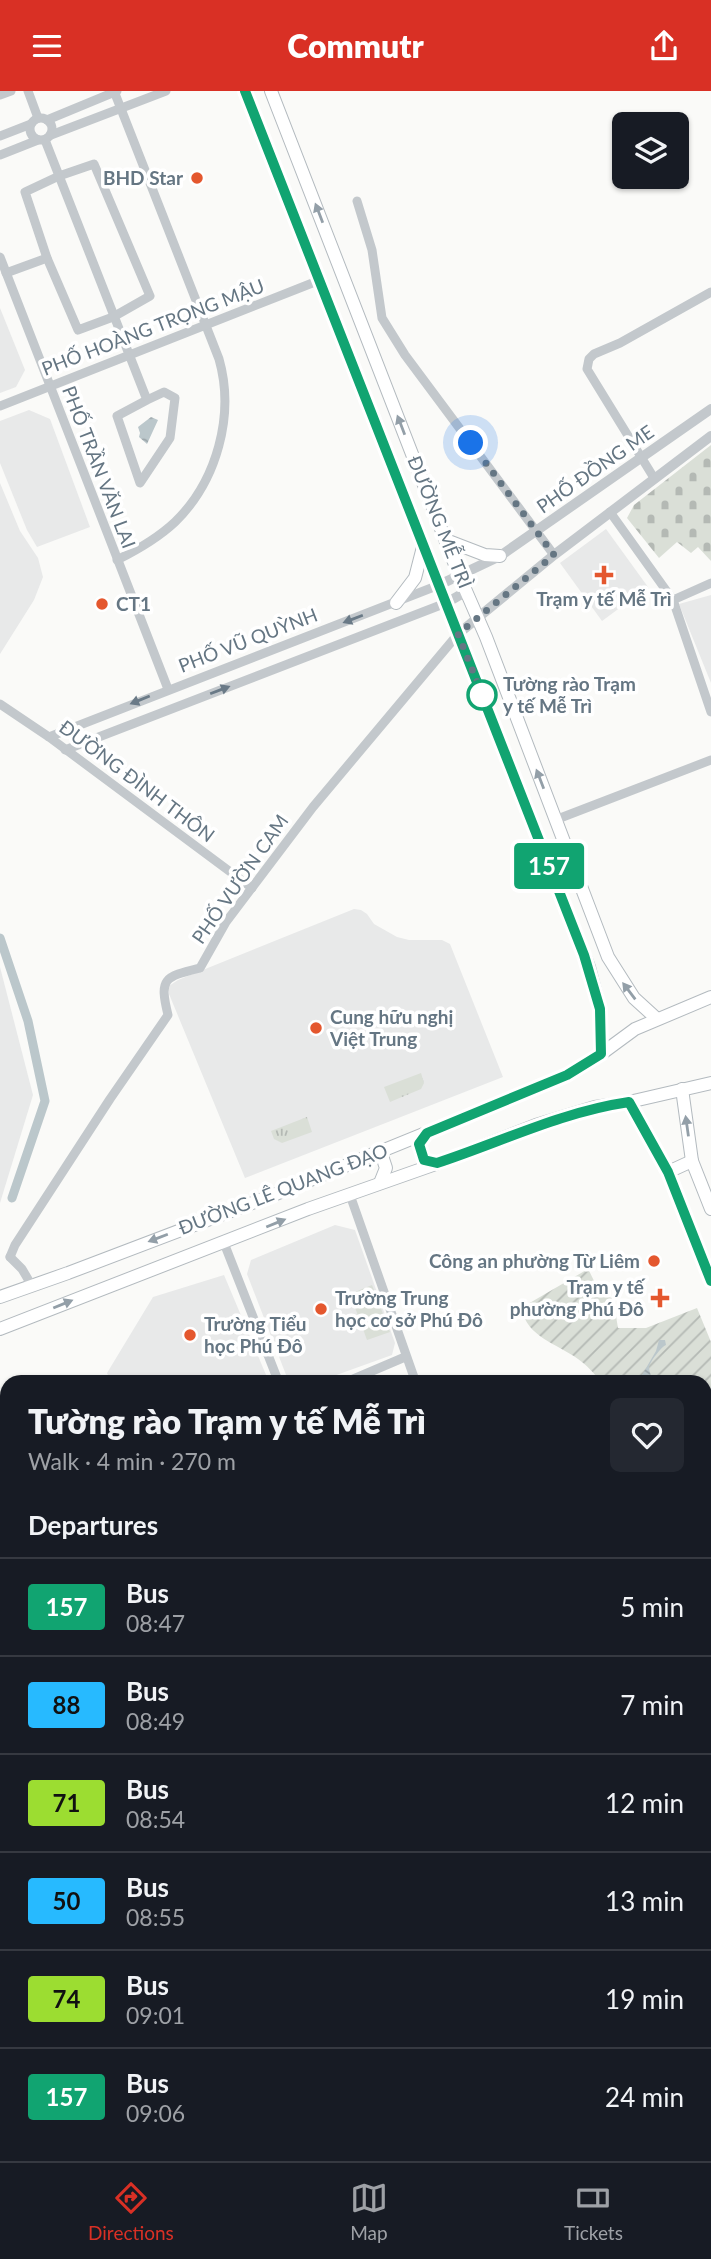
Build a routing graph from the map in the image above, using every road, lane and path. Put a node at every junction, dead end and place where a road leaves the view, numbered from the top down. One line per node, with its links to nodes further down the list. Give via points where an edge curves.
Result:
1 (11, 91): 7 (street)
2 (28, 91): 9 (street)
3 (115, 91): 8 (street); 9 (street)
4 (166, 91): 8 (street)
5 (245, 91): 18 (main road, ĐƯỜNG MỄ TRÌ)
6 (271, 91): 32 (main road, ĐƯỜNG MỄ TRÌ, one-way to 6)
7 (0, 95)
8 (121, 110): 11 (street); 21 (street)
9 (39, 121): 10 (street); 11 (street, via 53,127); 11 (street, via 31,133)
10 (0, 136)
11 (45, 139): 12 (street); 13 (street)
12 (0, 155)
13 (59, 176): 16 (street, via 25,192); 20 (street); 20 (street, via 94,164 150,296)
14 (357, 201): 31 (street, via 372,250 382,318)
15 (0, 257): 17 (street, PHỐ TRẦN VĂN LAI)
16 (47, 258): 17 (street); 20 (street, via 78,330)
17 (6, 273): 23 (street, PHỐ TRẦN VĂN LAI)
18 (320, 280): 21 (street, PHỐ HOÀNG TRỌNG MẬU); 33 (main road, ĐƯỜNG MỄ TRÌ)
19 (711, 292): 28 (street, via 589,359 587,369)
20 (113, 317): 22 (street)
21 (206, 325): 22 (street, PHỐ HOÀNG TRỌNG MẬU); 36 (street, via 226,386 224,423 216,452 196,497 180,516 150,542)
22 (130, 355): 23 (street, PHỐ HOÀNG TRỌNG MẬU); 24 (street)
23 (49, 387): 25 (street, PHỐ HOÀNG TRỌNG MẬU); 36 (street, PHỐ TRẦN VĂN LAI)
24 (148, 400): 24 (street, via 164,392 175,398 170,438 140,483 117,416)
25 (0, 406)
26 (711, 409): 28 (street, PHỐ ĐỒNG ME)
27 (711, 436): 29 (street)
28 (642, 458): 29 (street); 31 (street, PHỐ ĐỒNG ME)
29 (654, 478): 30 (street)
30 (610, 512): 34 (street); 41 (street)
31 (536, 532): 34 (street); 35 (street, PHỐ ĐỒNG ME)
32 (446, 540): 35 (main road); 37 (main road, ĐƯỜNG MỄ TRÌ)
33 (423, 543): 39 (main road, ĐƯỜNG MỄ TRÌ); 42 (main road, via 415,578)
34 (554, 555): 44 (street)
35 (500, 556): 37 (street, PHỐ ĐỒNG ME)
36 (117, 560): 46 (street, PHỐ TRẦN VĂN LAI)
37 (460, 575): 39 (street, PHỐ VŨ QUỲNH); 40 (main road, ĐƯỜNG MỄ TRÌ)
38 (711, 583): 41 (street)
39 (439, 585): 42 (street, PHỐ VŨ QUỲNH); 43 (main road, ĐƯỜNG MỄ TRÌ)
40 (467, 591): 43 (street); 44 (main road, ĐƯỜNG MỄ TRÌ)
41 (673, 600): 48 (street)
42 (396, 603): 46 (street, PHỐ VŨ QUỲNH, one-way to 46)
43 (446, 603): 45 (main road, ĐƯỜNG MỄ TRÌ); 50 (street, PHỐ VŨ QUỲNH, one-way to 43)
44 (478, 616): 45 (street); 52 (main road, ĐƯỜNG MỄ TRÌ, one-way to 44)
45 (458, 634): 53 (street, PHỐ VƯỜN CAM, via 337,777); 55 (main road, ĐƯỜNG MỄ TRÌ)
46 (169, 689): 49 (street, PHỐ VŨ QUỲNH, one-way to 49)
47 (0, 704): 49 (street, ĐƯỜNG ĐÌNH THÔN)
48 (711, 712)
49 (49, 737): 50 (street, ĐƯỜNG ĐÌNH THÔN)
50 (65, 750): 53 (street, ĐƯỜNG ĐÌNH THÔN)
51 (711, 760): 52 (street)
52 (555, 820): 54 (main road, ĐƯỜNG MỄ TRÌ)
53 (253, 888): 71 (street, PHỐ VƯỜN CAM, via 226,922 200,968 173,975 165,983 162,991 168,1015)
54 (609, 959): 55 (main road); 57 (main road, ĐƯỜNG MỄ TRÌ, one-way to 54, via 634,998)
55 (589, 967): 58 (main road, ĐƯỜNG MỄ TRÌ, via 600,1009)
56 (711, 997): 57 (main road, ĐƯỜNG LÊ QUANG ĐẠO)
57 (657, 1019): 58 (main road, ĐƯỜNG LÊ QUANG ĐẠO)
58 (601, 1054): 62 (main road, ĐƯỜNG LÊ QUANG ĐẠO, via 567,1075)
59 (711, 1083): 60 (main road, ĐƯỜNG LÊ QUANG ĐẠO)
60 (682, 1089): 61 (main road, ĐƯỜNG LÊ QUANG ĐẠO); 64 (main road, one-way to 60)
61 (629, 1102): 65 (main road, ĐƯỜNG LÊ QUANG ĐẠO, via 536,1125); 66 (main road)
62 (427, 1133): 63 (main road, ĐƯỜNG LÊ QUANG ĐẠO); 65 (main road, via 419,1144 420,1153 424,1160)
63 (373, 1154): 67 (main road, via 386,1168); 73 (main road, ĐƯỜNG LÊ QUANG ĐẠO, one-way to 73)
64 (692, 1161): 66 (main road); 69 (main road)
65 (437, 1163): 67 (main road, ĐƯỜNG LÊ QUANG ĐẠO)
66 (668, 1172): 72 (main road)
67 (380, 1183): 68 (main road, ĐƯỜNG LÊ QUANG ĐẠO)
68 (349, 1195): 70 (main road, ĐƯỜNG LÊ QUANG ĐẠO, one-way to 68); 76 (street)
69 (711, 1209)
70 (224, 1243): 75 (main road, ĐƯỜNG LÊ QUANG ĐẠO, one-way to 70); 77 (street)
71 (5, 1258): 73 (street, PHỐ VƯỜN CAM, via 22,1269)
72 (711, 1281)
73 (32, 1286): 74 (main road, ĐƯỜNG LÊ QUANG ĐẠO)
74 (0, 1297)
75 (0, 1329)
76 (405, 1357): 78 (street); 79 (street)
77 (276, 1375)
78 (361, 1375)
79 (413, 1375)

